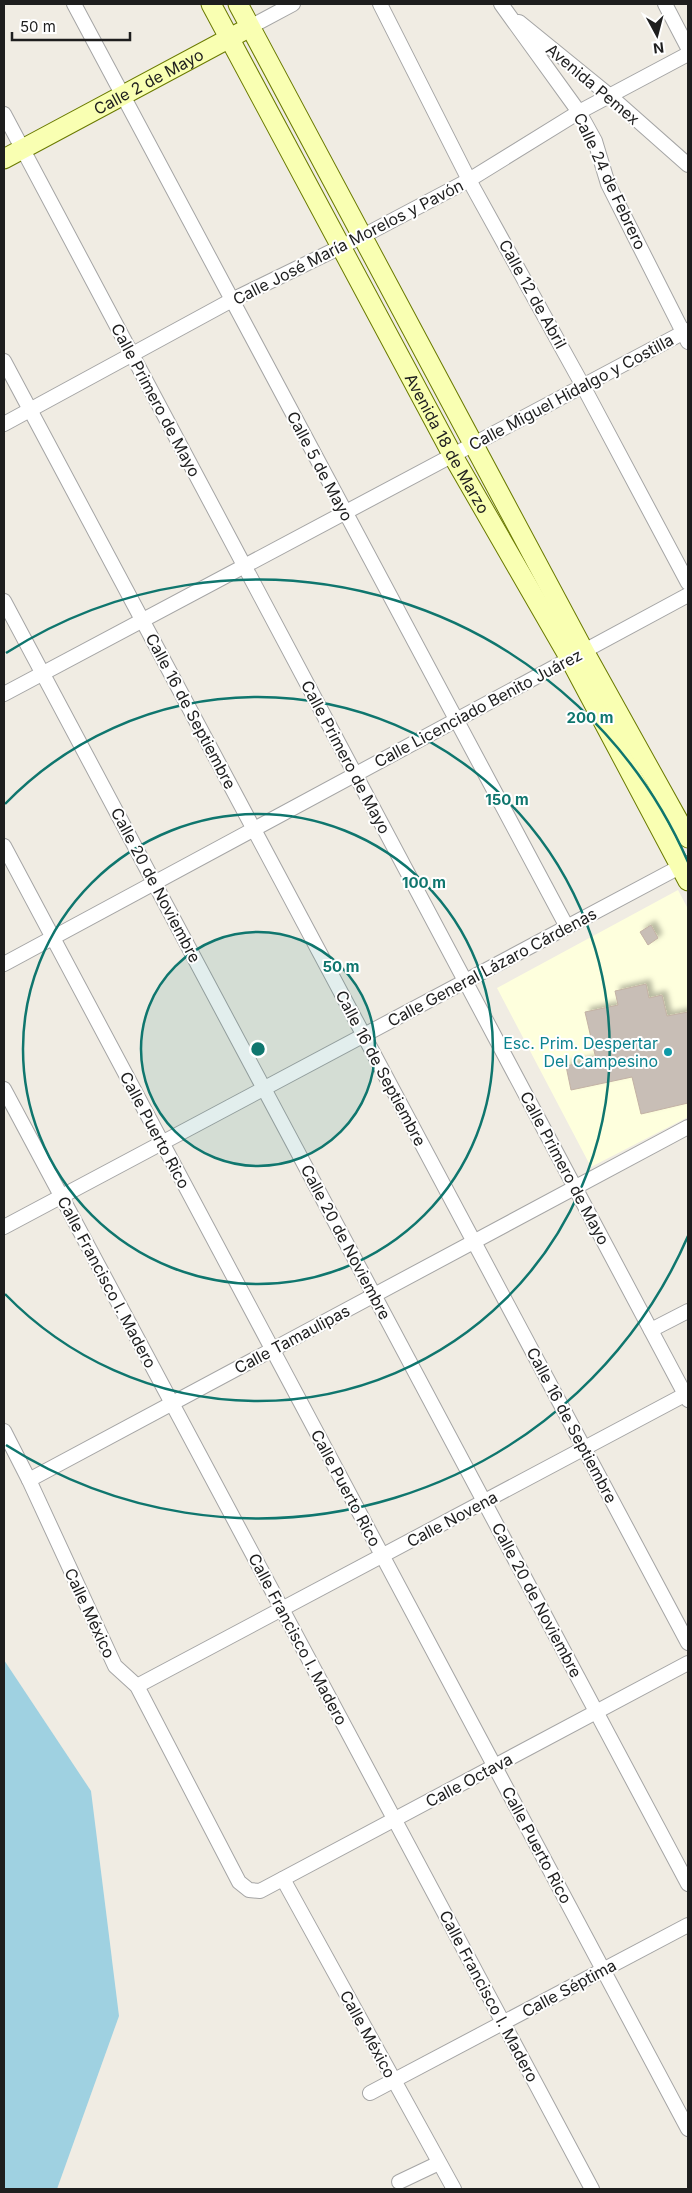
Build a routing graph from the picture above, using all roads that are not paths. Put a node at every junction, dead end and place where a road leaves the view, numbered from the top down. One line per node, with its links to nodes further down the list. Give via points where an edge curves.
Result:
1 (74, 4): 12 (street, Calle 5 de Mayo)
2 (211, 4): 9 (street, Avenida 18 de Marzo)
3 (238, 4): 8 (street, Avenida 18 de Marzo)
4 (293, 4): 8 (street, Calle 2 de Mayo)
5 (380, 4): 19 (street, Calle 12 de Abril)
6 (665, 4): 10 (street)
7 (501, 6): 13 (street, Avenida Pemex); 14 (street, Calle 24 de Febrero)
8 (250, 27): 9 (street, Calle 2 de Mayo); 20 (street, Avenida 18 de Marzo)
9 (230, 38): 12 (street, Calle 2 de Mayo); 21 (street, Avenida 18 de Marzo)
10 (688, 48)
11 (688, 54): 13 (street, Calle José María Morelos y Pavón)
12 (123, 95): 16 (street, Calle 2 de Mayo); 22 (street, Calle 5 de Mayo)
13 (610, 96): 14 (street, Calle José María Morelos y Pavón); 18 (street, Avenida Pemex)
14 (580, 112): 19 (street, Calle José María Morelos y Pavón); 23 (street, Calle 24 de Febrero, via 595,141 608,184)
15 (4, 114): 16 (street, Calle Primero de Mayo)
16 (22, 149): 17 (street, Calle 2 de Mayo); 24 (street, Calle Primero de Mayo)
17 (4, 159)
18 (688, 165)
19 (469, 180): 20 (street, Calle José María Morelos y Pavón); 26 (street, Calle 12 de Abril)
20 (363, 236): 21 (street, Calle José María Morelos y Pavón); 29 (street, Avenida 18 de Marzo)
21 (343, 246): 22 (street, Calle José María Morelos y Pavón); 30 (street, Avenida 18 de Marzo)
22 (232, 300): 24 (street, Calle José María Morelos y Pavón); 31 (street, Calle 5 de Mayo)
23 (687, 335): 26 (street, Calle Miguel Hidalgo y Costilla)
24 (132, 355): 27 (street, Calle José María Morelos y Pavón); 32 (street, Calle Primero de Mayo)
25 (4, 361): 27 (street, Calle 16 de Septiembre)
26 (583, 386): 29 (street, Calle Miguel Hidalgo y Costilla); 33 (street, Calle 12 de Abril)
27 (30, 410): 28 (street, Calle José María Morelos y Pavón); 36 (street, Calle 16 de Septiembre)
28 (4, 424)
29 (473, 444): 30 (street, Calle Miguel Hidalgo y Costilla); 37 (street, Avenida 18 de Marzo)
30 (453, 456): 31 (street, Calle Miguel Hidalgo y Costilla); 37 (street, Avenida 18 de Marzo)
31 (345, 512): 32 (street, Calle Miguel Hidalgo y Costilla); 40 (street, Calle 5 de Mayo)
32 (244, 566): 36 (street, Calle Miguel Hidalgo y Costilla); 41 (street, Calle Primero de Mayo)
33 (688, 583)
34 (688, 595): 37 (street, Calle Licenciado Benito Juárez)
35 (4, 600): 38 (street, Calle 20 de Noviembre)
36 (142, 620): 38 (street, Calle Miguel Hidalgo y Costilla); 42 (street, Calle 16 de Septiembre)
37 (577, 655): 40 (street, Calle Licenciado Benito Juárez); 43 (street, Avenida 18 de Marzo); 45 (street, Avenida 18 de Marzo)
38 (43, 673): 39 (street, Calle Miguel Hidalgo y Costilla); 46 (street, Calle 20 de Noviembre)
39 (4, 694)
40 (456, 720): 41 (street, Calle Licenciado Benito Juárez); 47 (street, Calle 5 de Mayo)
41 (355, 774): 42 (street, Calle Licenciado Benito Juárez); 50 (street, Calle Primero de Mayo)
42 (254, 829): 46 (street, Calle Licenciado Benito Juárez); 51 (street, Calle 16 de Septiembre)
43 (688, 838)
44 (4, 846): 48 (street, Calle Puerto Rico)
45 (686, 870): 47 (street, Calle General Lázaro Cárdenas)
46 (154, 883): 48 (street, Calle Licenciado Benito Juárez); 53 (street, Calle 20 de Noviembre)
47 (567, 927): 50 (street, Calle General Lázaro Cárdenas)
48 (53, 938): 49 (street, Calle Licenciado Benito Juárez); 55 (street, Calle Puerto Rico)
49 (4, 964)
50 (466, 981): 51 (street, Calle General Lázaro Cárdenas); 56 (street, Calle Primero de Mayo)
51 (364, 1035): 53 (street, Calle General Lázaro Cárdenas); 59 (street, Calle 16 de Septiembre)
52 (4, 1089): 57 (street, Calle Francisco I. Madero)
53 (264, 1089): 55 (street, Calle General Lázaro Cárdenas); 60 (street, Calle 20 de Noviembre)
54 (688, 1126): 56 (street, Calle Tamaulipas)
55 (162, 1143): 57 (street, Calle General Lázaro Cárdenas); 63 (street, Calle Puerto Rico)
56 (575, 1187): 59 (street, Calle Tamaulipas); 62 (street, Calle Primero de Mayo)
57 (61, 1196): 58 (street, Calle General Lázaro Cárdenas); 65 (street, Calle Francisco I. Madero)
58 (4, 1227)
59 (474, 1242): 60 (street, Calle Tamaulipas); 67 (street, Calle 16 de Septiembre)
60 (374, 1295): 63 (street, Calle Tamaulipas); 69 (street, Calle 20 de Noviembre)
61 (688, 1311): 62 (street)
62 (651, 1330): 64 (street, Calle Primero de Mayo)
63 (272, 1350): 65 (street, Calle Tamaulipas); 70 (street, Calle Puerto Rico)
64 (687, 1396): 67 (street, Calle Novena)
65 (172, 1403): 68 (street, Calle Tamaulipas); 71 (street, Calle Francisco I. Madero)
66 (4, 1431): 68 (street, Calle México)
67 (584, 1448): 69 (street, Calle Novena); 72 (street, Calle 16 de Septiembre)
68 (29, 1480): 74 (street, Calle México, via 115,1666)
69 (484, 1502): 70 (street, Calle Novena); 75 (street, Calle 20 de Noviembre)
70 (382, 1556): 71 (street, Calle Novena); 76 (street, Calle Puerto Rico)
71 (282, 1609): 74 (street, Calle Novena); 77 (street, Calle Francisco I. Madero)
72 (688, 1643)
73 (688, 1663): 75 (street, Calle Octava)
74 (136, 1686): 80 (street, Calle México, via 238,1882)
75 (596, 1712): 76 (street, Calle Octava); 79 (street, Calle 20 de Noviembre)
76 (495, 1766): 77 (street, Calle Octava); 82 (street, Calle Puerto Rico)
77 (394, 1820): 78 (street, Calle Octava); 83 (street, Calle Francisco I. Madero)
78 (283, 1879): 80 (street, Calle Octava, via 260,1891); 84 (street, Calle México)
79 (688, 1884)
80 (249, 1890)
81 (688, 1925): 82 (street, Calle Séptima)
82 (603, 1970): 83 (street, Calle Séptima); 86 (street, Calle Puerto Rico)
83 (503, 2023): 84 (street, Calle Séptima); 90 (street, Calle Francisco I. Madero)
84 (394, 2081): 85 (street, Calle Séptima); 87 (street, Calle México)
85 (370, 2093)
86 (688, 2129)
87 (439, 2162): 88 (street); 89 (street, Calle México)
88 (399, 2182)
89 (454, 2189)
90 (592, 2189)

